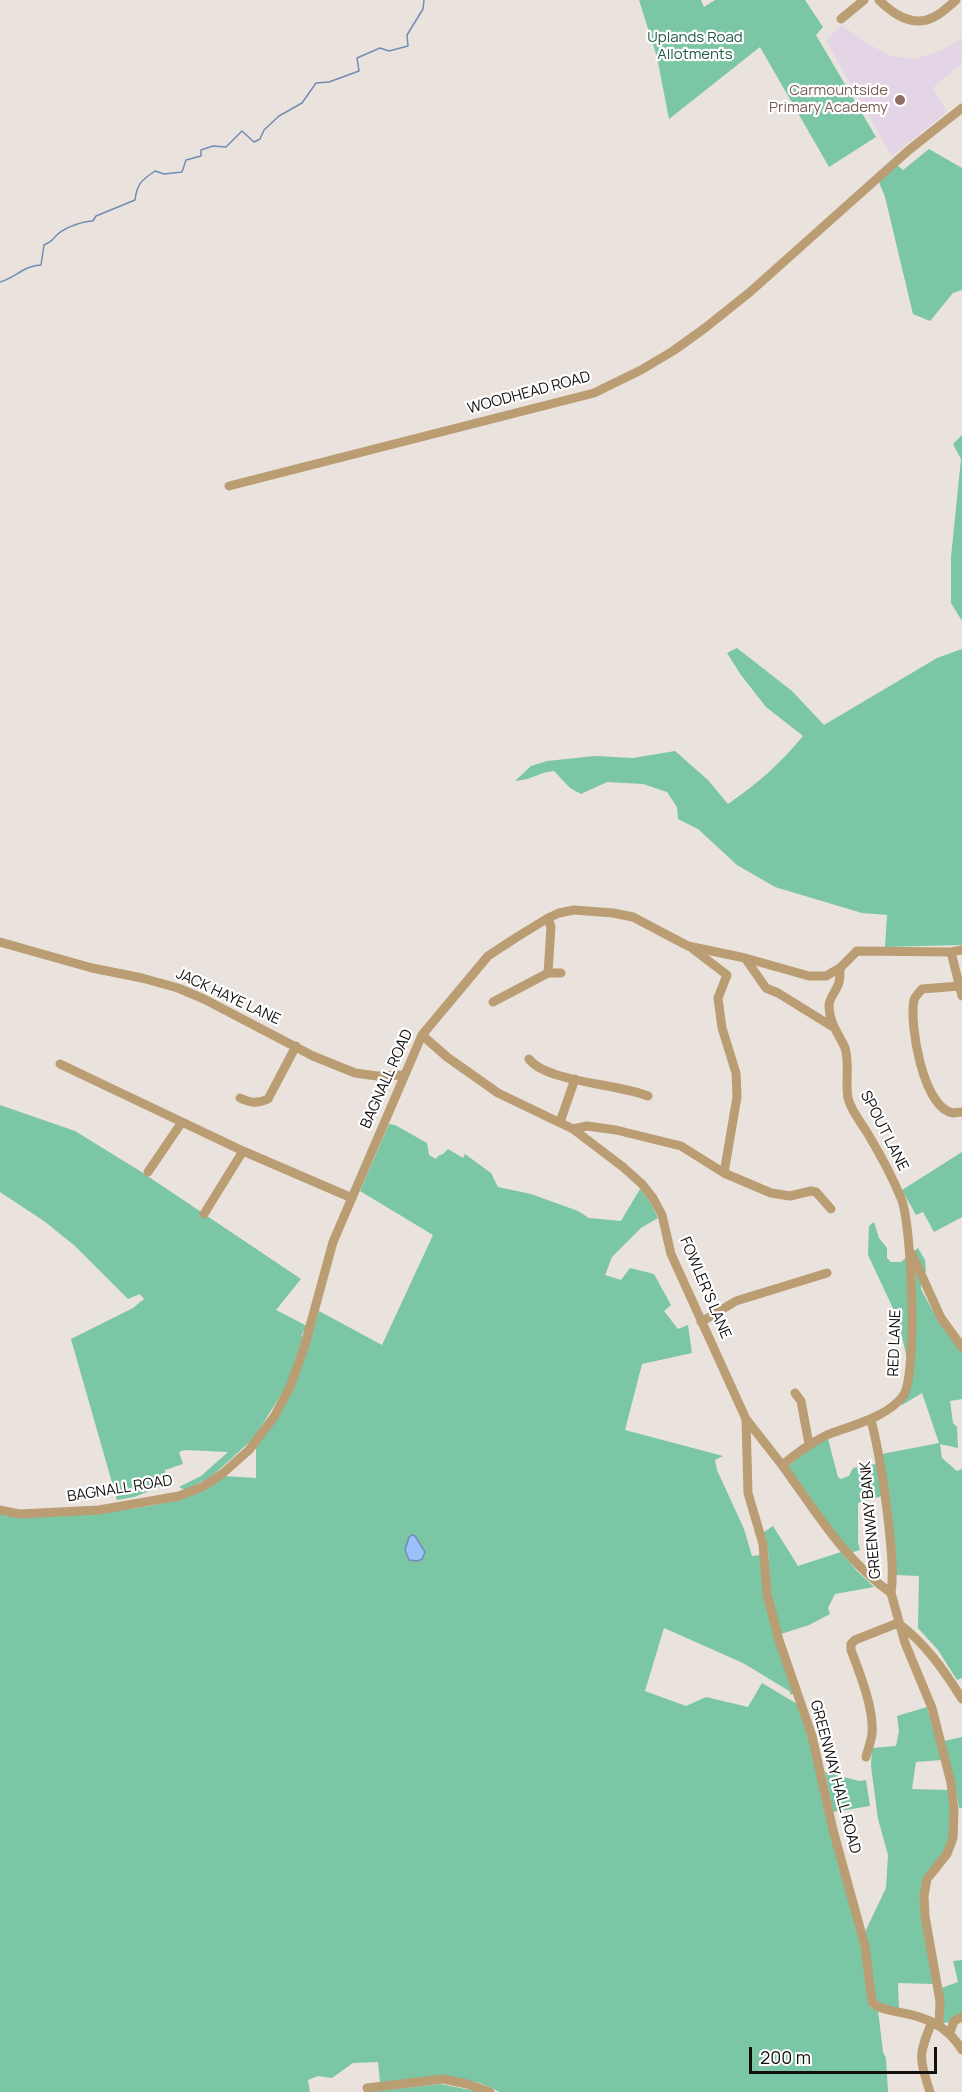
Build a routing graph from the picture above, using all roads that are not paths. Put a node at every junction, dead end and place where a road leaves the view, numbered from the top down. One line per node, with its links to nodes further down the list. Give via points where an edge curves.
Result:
1 (864, 0): 4 (street)
2 (879, 0): 3 (street, via 899,17 921,20 932,19)
3 (956, 0)
4 (841, 19)
5 (962, 108): 6 (street, WOODHEAD ROAD, via 909,150 750,292 642,370 594,393)
6 (229, 486)
7 (548, 918): 9 (street, BAGNALL ROAD, via 574,910 614,913 633,917); 14 (street); 20 (street, BAGNALL ROAD, via 488,957)
8 (0, 942): 21 (street, JACK HAYE LANE, via 178,988)
9 (688, 946): 12 (street, BAGNALL ROAD); 34 (street, via 728,975 718,998 722,1028 736,1074 737,1097)
10 (962, 950): 11 (street, BAGNALL ROAD)
11 (951, 952): 13 (street, BAGNALL ROAD, via 857,951); 16 (street)
12 (745, 958): 13 (street, BAGNALL ROAD, via 809,976 826,976); 19 (street, via 766,988)
13 (840, 968): 19 (street, SPOUT LANE, via 839,982 829,1000)
14 (548, 973): 15 (street); 18 (street)
15 (561, 973)
16 (960, 986): 17 (street); 28 (street, via 922,989 914,998 913,1015 917,1057 926,1082 945,1108 952,1113)
17 (962, 996)
18 (493, 1002)
19 (833, 1027): 38 (street, SPOUT LANE, via 845,1049 848,1100 902,1199)
20 (422, 1035): 24 (street, BAGNALL ROAD); 30 (street, FOWLER'S LANE, via 498,1093)
21 (296, 1046): 24 (street, JACK HAYE LANE, via 356,1073); 27 (street, via 268,1099 252,1103)
22 (529, 1059): 25 (street, via 534,1066)
23 (60, 1064): 29 (street)
24 (404, 1075): 35 (street, BAGNALL ROAD)
25 (575, 1079): 26 (street); 30 (street)
26 (648, 1096)
27 (240, 1098)
28 (962, 1112)
29 (182, 1122): 32 (street); 33 (street)
30 (560, 1122): 31 (street, FOWLER'S LANE)
31 (573, 1130): 34 (street, via 587,1126 616,1130 681,1146); 40 (street, FOWLER'S LANE, via 623,1167 653,1198 662,1215 671,1254)
32 (243, 1151): 35 (street); 37 (street)
33 (148, 1172)
34 (724, 1173): 36 (street, via 771,1193 790,1196 816,1192)
35 (352, 1198): 47 (street, BAGNALL ROAD, via 328,1256 324,1281 290,1387 274,1417 237,1462 202,1487 179,1496 99,1510 19,1514)
36 (831, 1209)
37 (204, 1214)
38 (910, 1249): 41 (street, via 941,1318); 44 (street, RED LANE, via 910,1380 903,1398)
39 (827, 1273): 40 (street, via 736,1301)
40 (701, 1322): 43 (street, FOWLER'S LANE)
41 (962, 1347)
42 (795, 1393): 45 (street, via 801,1401)
43 (746, 1419): 46 (street, GREENWAY BANK); 53 (street, GREENWAY HALL ROAD, via 748,1493 763,1544 767,1594 812,1736 832,1830 865,1946 870,1998 877,2007)
44 (871, 1420): 45 (street, RED LANE); 48 (street, GREENWAY BANK, via 889,1531)
45 (808, 1444): 46 (street, RED LANE)
46 (782, 1465): 48 (street, GREENWAY BANK, via 843,1550)
47 (0, 1510)
48 (891, 1593): 49 (street)
49 (898, 1623): 50 (street, via 935,1659); 51 (street, via 850,1644 871,1721); 53 (street, via 932,1708 954,1810 953,1838 947,1854 927,1879 924,1896 940,2001)
50 (962, 1699)
51 (866, 1757)
52 (962, 2017): 54 (street, via 954,2021)
53 (936, 2024): 54 (street, GREENWAY HALL ROAD); 57 (street, via 920,2057)
54 (950, 2032): 55 (street, GREENWAY HALL ROAD)
55 (962, 2050)
56 (367, 2088): 58 (street, via 443,2079)
57 (932, 2090)
58 (490, 2092)

